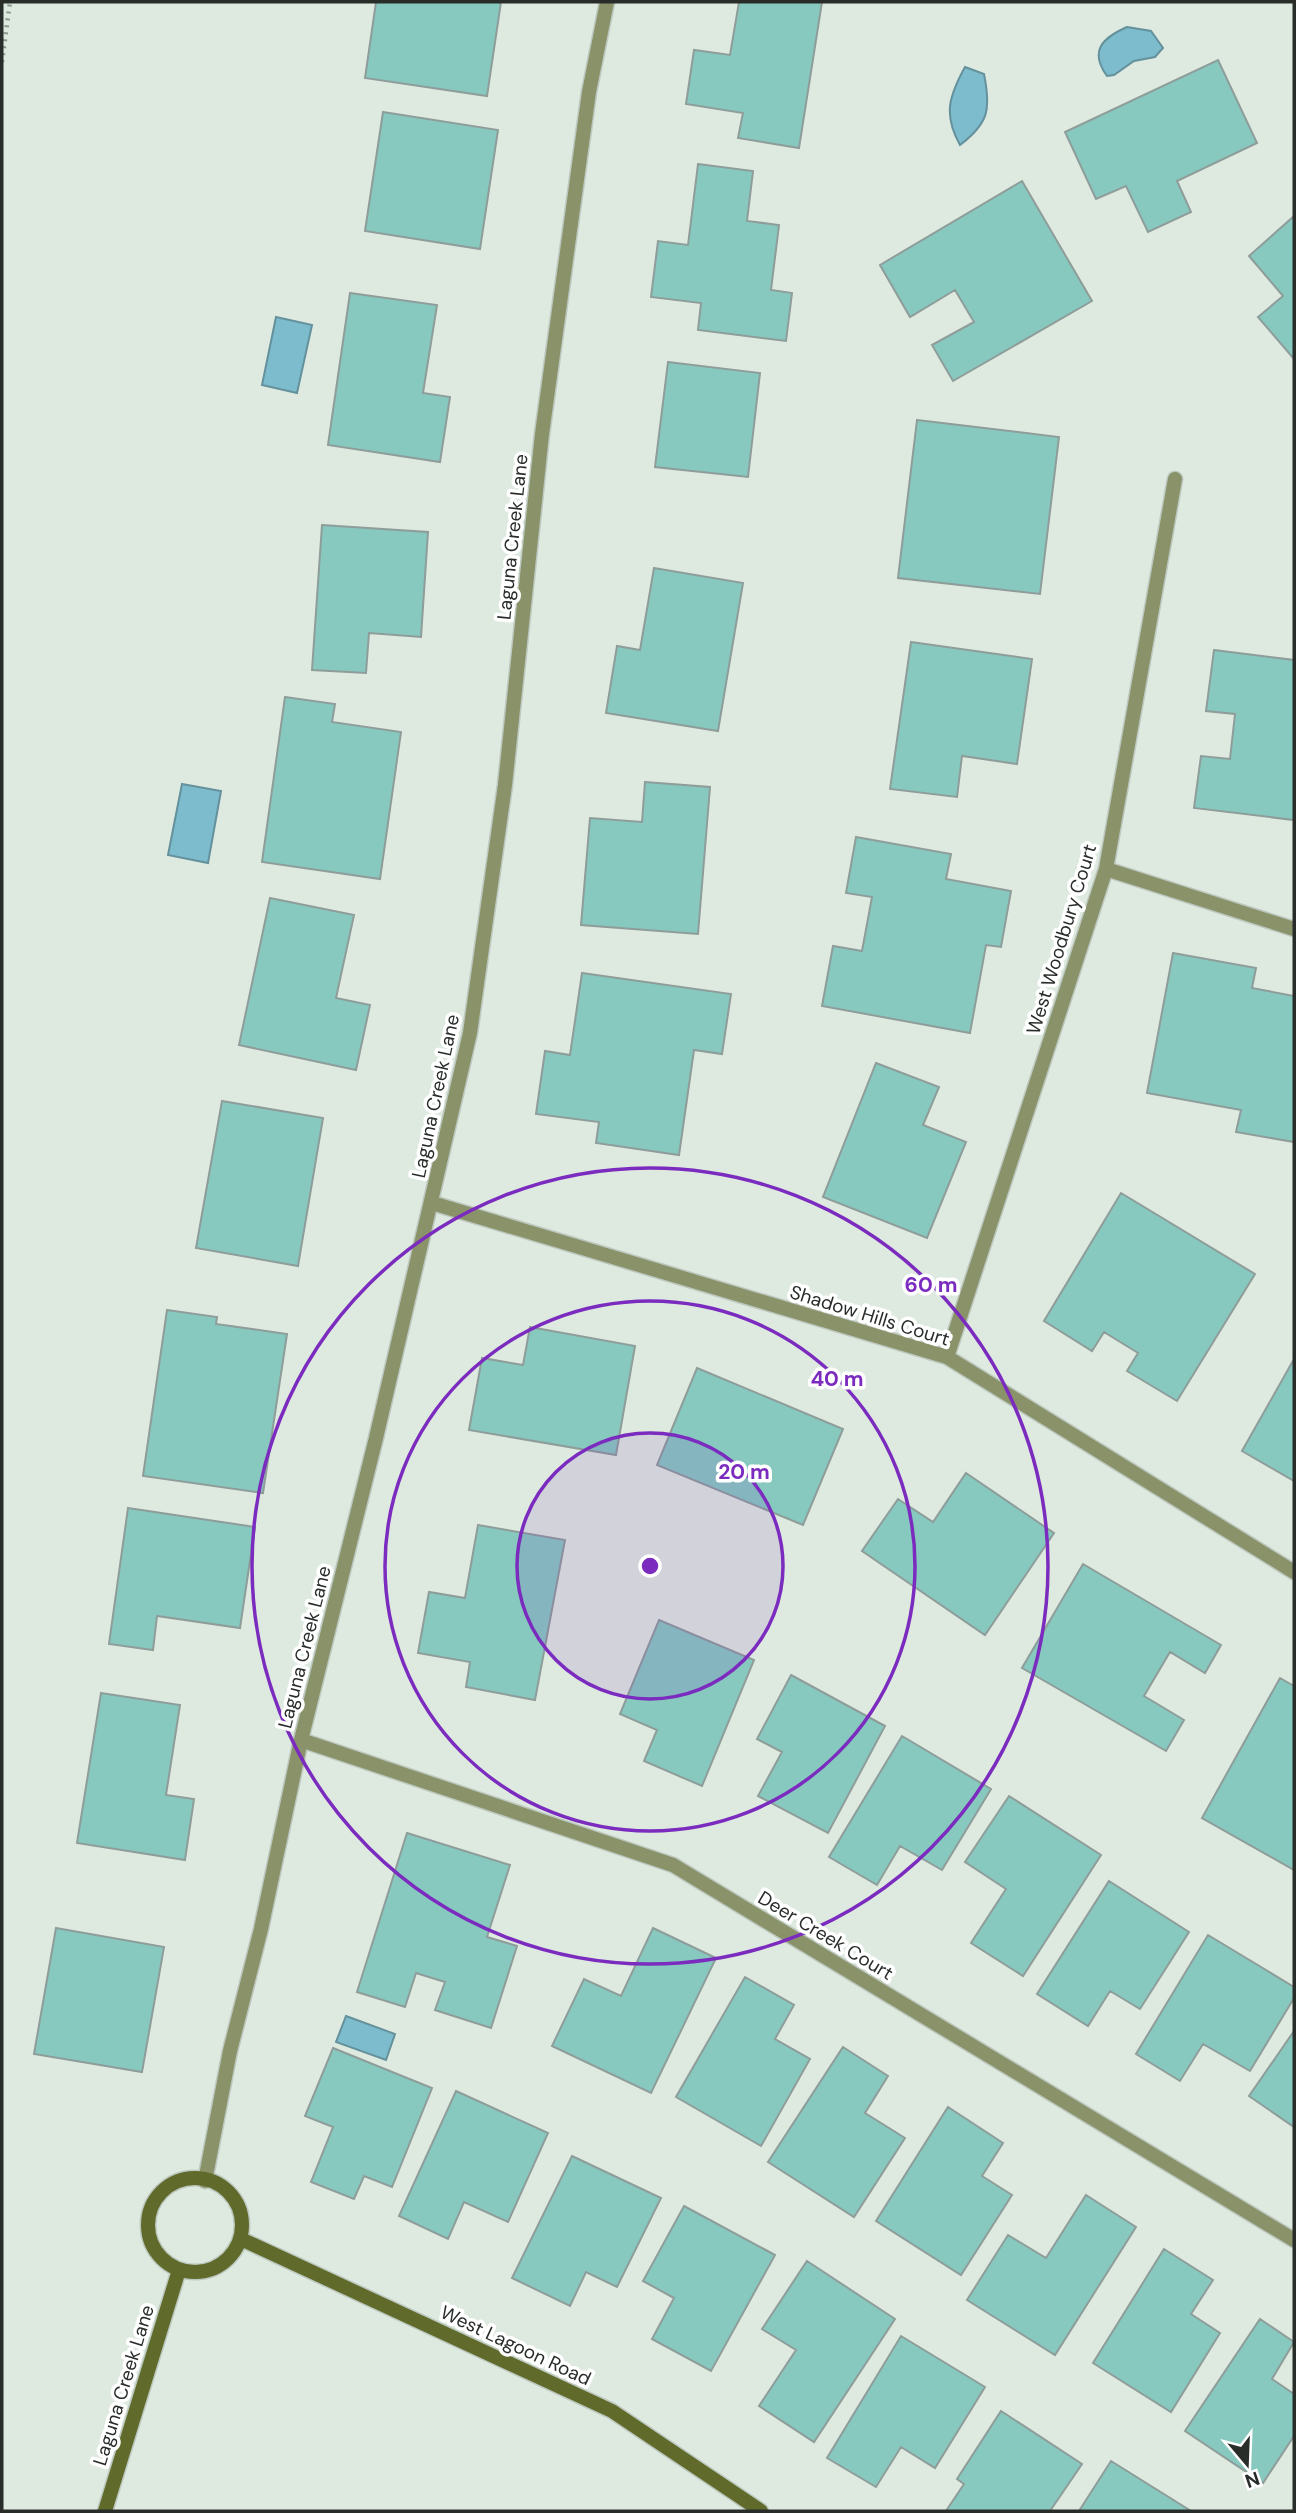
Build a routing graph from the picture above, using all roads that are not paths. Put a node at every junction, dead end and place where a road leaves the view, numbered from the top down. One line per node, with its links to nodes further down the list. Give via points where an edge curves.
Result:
1 (607, 2): 5 (street, Laguna Creek Lane, via 589,92 544,420 505,785 470,1033)
2 (1175, 479): 3 (street, West Woodbury Court)
3 (1106, 869): 4 (street); 6 (street, West Woodbury Court)
4 (1294, 929)
5 (432, 1203): 6 (street, Shadow Hills Court); 8 (street, Laguna Creek Lane)
6 (947, 1357): 7 (street, Shadow Hills Court)
7 (1294, 1572)
8 (301, 1740): 9 (street, Laguna Creek Lane); 11 (street, Deer Creek Court, via 673,1865)
9 (205, 2181): 10 (street, via 220,2183 237,2202); 12 (street, via 191,2177 171,2183 149,2210 150,2243 159,2257)
10 (241, 2239): 12 (street, via 220,2266 195,2273); 14 (street, West Lagoon Road, via 612,2411)
11 (1294, 2240)
12 (179, 2270): 13 (street, Laguna Creek Lane)
13 (105, 2511)
14 (761, 2511)

